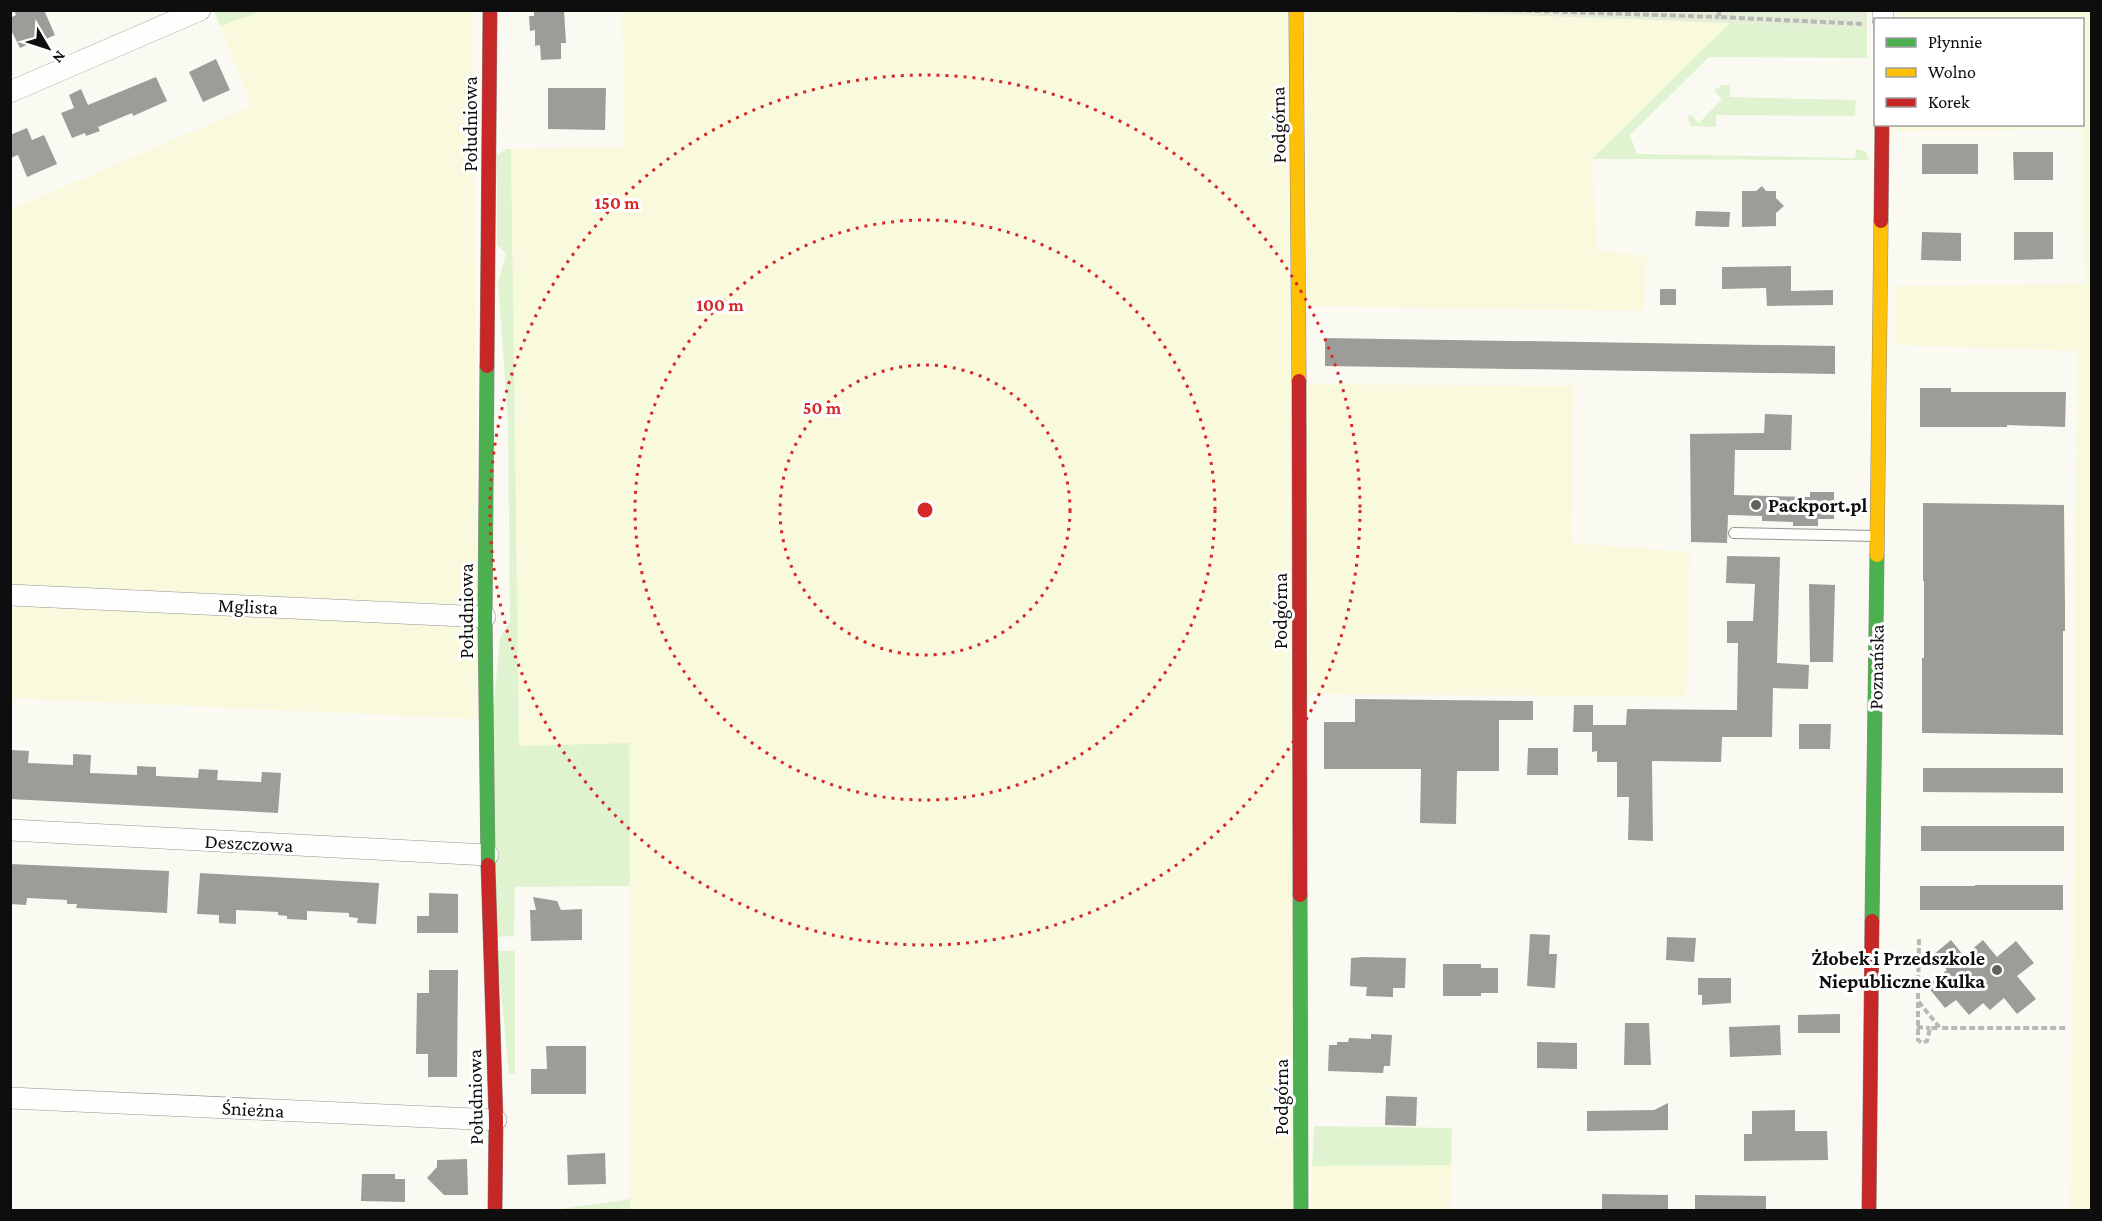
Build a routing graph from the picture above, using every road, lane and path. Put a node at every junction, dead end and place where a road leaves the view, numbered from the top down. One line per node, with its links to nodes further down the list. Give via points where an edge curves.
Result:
1 (200, 10): 8 (street)
2 (490, 10): 13 (street, Południowa)
3 (1296, 10): 26 (street, Podgórna)
4 (1509, 10): 7 (path)
5 (1719, 10): 7 (path)
6 (1877, 16): 7 (path, via 1864,24)
7 (1719, 18)
8 (10, 92)
9 (1882, 126): 11 (street, Poznańska)
10 (1734, 533): 11 (lane)
11 (1877, 536): 27 (street, Poznańska)
12 (10, 595): 13 (street, Mglista)
13 (485, 617): 15 (street, Południowa)
14 (10, 830): 15 (street, Deszczowa)
15 (488, 855): 24 (street, Południowa)
16 (1919, 939): 18 (path)
17 (1910, 1001): 18 (path)
18 (1918, 1001): 19 (path); 21 (path)
19 (1917, 1027): 20 (path); 20 (path, via 1917,1038 1922,1043 1929,1039)
20 (1930, 1028): 21 (path)
21 (1940, 1028): 22 (path)
22 (2067, 1028)
23 (10, 1098): 24 (street, Śnieżna)
24 (496, 1120): 25 (street, Południowa)
25 (495, 1210)
26 (1301, 1210)
27 (1869, 1210)

